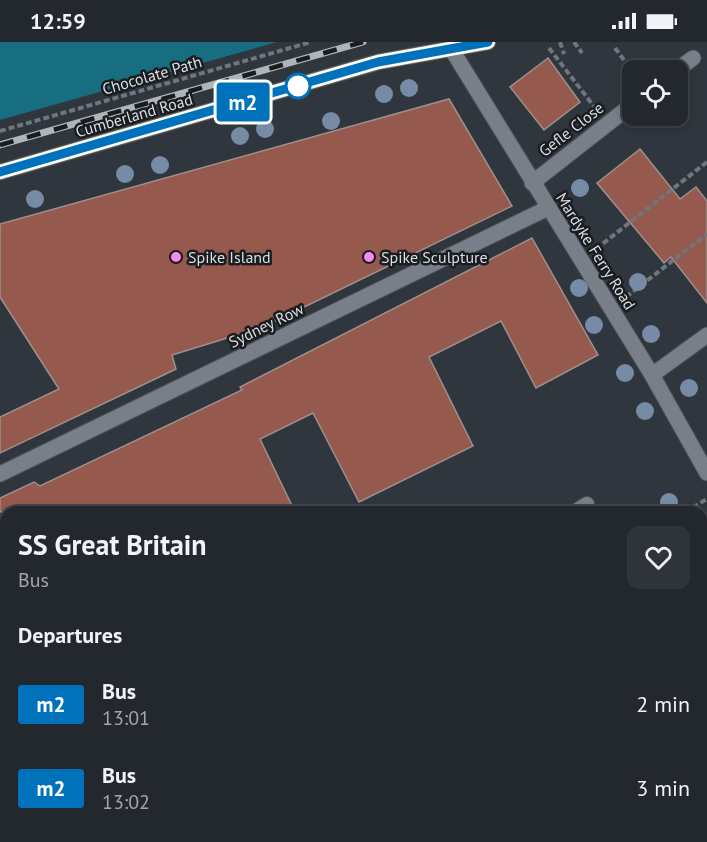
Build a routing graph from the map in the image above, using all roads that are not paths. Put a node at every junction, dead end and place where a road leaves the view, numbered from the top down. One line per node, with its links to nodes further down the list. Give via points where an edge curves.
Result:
1 (488, 42): 2 (street, Cumberland Road)
2 (452, 50): 6 (street, Cumberland Road, via 378,62); 7 (street, Mardyke Ferry Road)
3 (693, 58): 4 (street)
4 (688, 62)
5 (622, 112): 7 (street, Gefle Close)
6 (0, 172)
7 (532, 183): 8 (street, Mardyke Ferry Road)
8 (548, 208): 10 (street, Mardyke Ferry Road); 12 (street, Sydney Row)
9 (707, 335): 10 (street)
10 (652, 375): 11 (street, Mardyke Ferry Road)
11 (707, 473)
12 (0, 474)
13 (587, 504): 14 (lane)
14 (584, 506)

